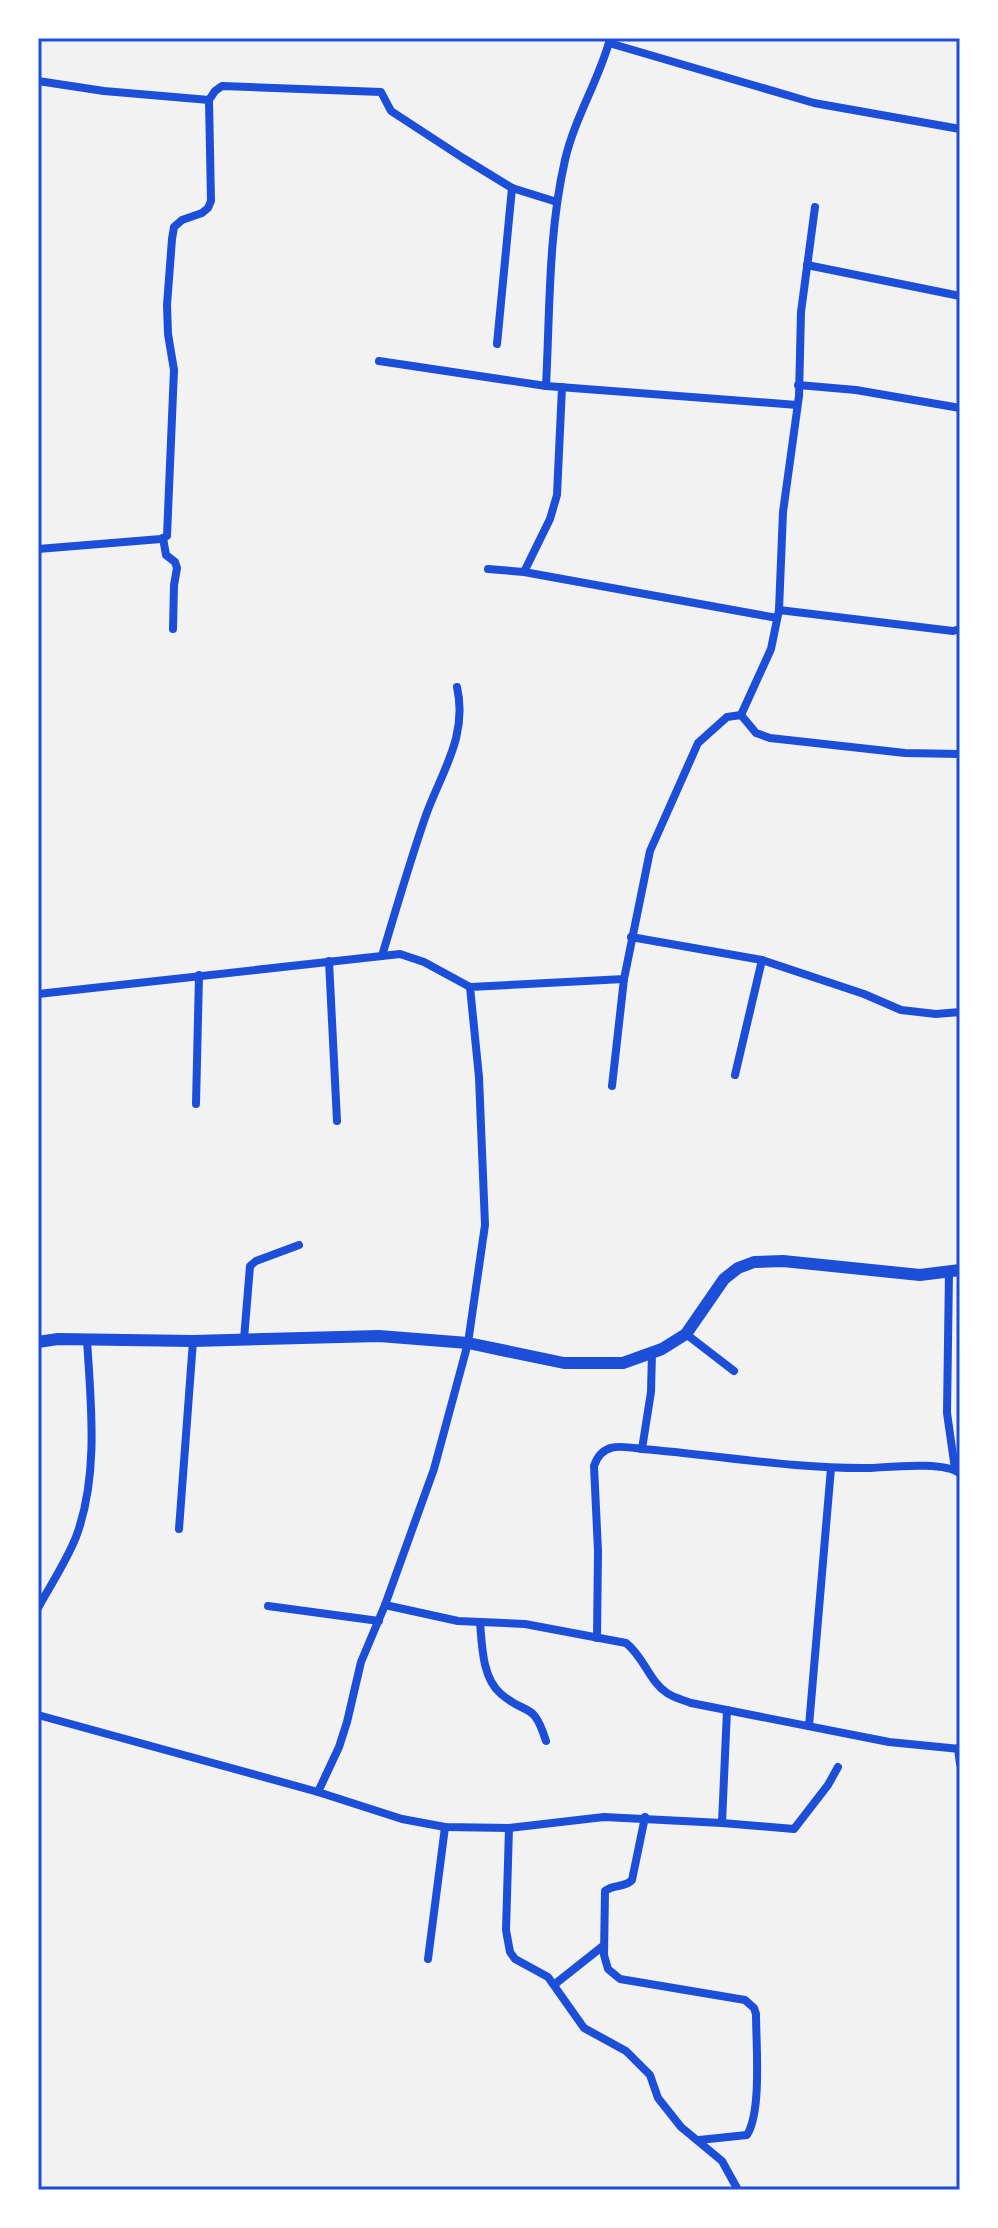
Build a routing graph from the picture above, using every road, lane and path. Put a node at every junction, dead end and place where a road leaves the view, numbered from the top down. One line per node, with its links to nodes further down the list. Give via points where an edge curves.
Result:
1 (610, 40): 4 (street, via 814,103); 6 (street, via 580,112)
2 (38, 81): 3 (street)
3 (209, 100): 5 (street, via 222,86 381,92 391,111); 17 (street, via 211,201 202,213 174,227 168,275 174,370)
4 (960, 129)
5 (512, 188): 6 (street); 10 (street)
6 (557, 202): 13 (street)
7 (815, 207): 8 (street)
8 (807, 265): 9 (street); 12 (street)
9 (960, 296)
10 (497, 344)
11 (379, 361): 13 (street)
12 (798, 385): 15 (street); 16 (street)
13 (546, 386): 14 (street)
14 (562, 387): 15 (street); 20 (street, via 557,495)
15 (797, 405): 21 (street, via 783,512)
16 (960, 408)
17 (163, 538): 18 (street); 22 (street, via 166,555 177,568)
18 (38, 549)
19 (488, 569): 20 (street)
20 (524, 572): 21 (street)
21 (778, 614): 23 (street); 25 (street, via 771,649)
22 (173, 629)
23 (960, 629)
24 (457, 687): 28 (street, via 462,707 457,738)
25 (741, 715): 26 (street, via 756,733 770,738); 27 (street, via 727,717 698,743 650,851)
26 (960, 754)
27 (631, 937): 29 (street); 32 (street)
28 (382, 956): 30 (street); 33 (street, via 410,955)
29 (762, 960): 35 (street, via 901,1010); 36 (street)
30 (329, 961): 31 (street); 39 (street)
31 (199, 975): 34 (street); 38 (street)
32 (624, 979): 33 (street); 37 (street)
33 (470, 987): 47 (street, via 485,1225)
34 (38, 994)
35 (960, 1012)
36 (735, 1075)
37 (612, 1086)
38 (196, 1104)
39 (337, 1121)
40 (299, 1245): 43 (street, via 250,1266)
41 (955, 1271): 42 (main road, via 920,1275 754,1262 724,1279); 52 (street, via 946,1386)
42 (686, 1334): 48 (main road); 49 (street)
43 (244, 1339): 45 (main road); 47 (main road, via 379,1336)
44 (87, 1340): 45 (main road); 46 (main road); 56 (street, via 92,1407 85,1507 58,1576)
45 (193, 1341): 53 (street)
46 (38, 1342)
47 (468, 1343): 48 (main road, via 564,1363 623,1363); 54 (street, via 434,1469)
48 (652, 1353): 50 (street)
49 (734, 1371)
50 (642, 1449): 51 (street); 59 (street, via 606,1449 594,1466)
51 (831, 1468): 52 (street, via 929,1467); 62 (street)
52 (958, 1472)
53 (179, 1529)
54 (385, 1605): 57 (street); 58 (street)
55 (268, 1606): 57 (street)
56 (38, 1608)
57 (379, 1621): 67 (street, via 361,1662 339,1747)
58 (480, 1622): 59 (street, via 525,1624); 63 (street, via 482,1652 498,1692 531,1710)
59 (597, 1638): 60 (street, via 626,1643 637,1651 669,1695)
60 (727, 1710): 62 (street); 69 (street)
61 (38, 1715): 67 (street)
62 (809, 1726): 64 (street, via 889,1742)
63 (546, 1741)
64 (959, 1748): 65 (street)
65 (960, 1764)
66 (838, 1767): 69 (street, via 794,1829)
67 (318, 1792): 70 (street)
68 (645, 1817): 69 (street); 71 (street); 72 (street, via 632,1880 605,1891)
69 (722, 1823)
70 (445, 1827): 71 (street); 73 (street)
71 (509, 1828): 74 (street, via 510,1952)
72 (603, 1946): 74 (street); 75 (street, via 608,1969 620,1979 745,2000 754,2008 753,2126 740,2138)
73 (428, 1959)
74 (555, 1984): 75 (street, via 584,2028 626,2051 650,2075 658,2098 681,2127)
75 (699, 2140): 76 (street, via 722,2161)
76 (738, 2190)

